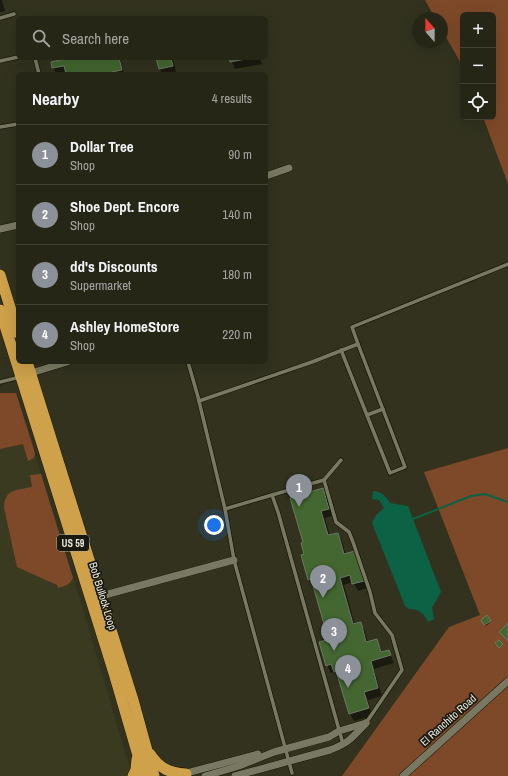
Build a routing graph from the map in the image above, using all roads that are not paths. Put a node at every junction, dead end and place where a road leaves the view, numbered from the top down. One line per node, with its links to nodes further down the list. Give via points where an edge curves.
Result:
1 (14, 14): 2 (lane)
2 (0, 18)
3 (16, 57): 5 (lane)
4 (36, 60): 6 (lane)
5 (0, 61)
6 (38, 72)
7 (16, 124): 8 (lane)
8 (0, 127)
9 (289, 168): 10 (street)
10 (268, 175)
11 (16, 225): 12 (street)
12 (0, 229)
13 (508, 264): 18 (lane, via 352,327)
14 (0, 275): 16 (highway)
15 (0, 311): 17 (highway, Bob Bullock Loop / US 59)
16 (16, 327)
17 (6, 328): 19 (highway); 21 (highway, Bob Bullock Loop / US 59)
18 (358, 344): 20 (lane); 30 (lane)
19 (16, 346)
20 (341, 350): 29 (lane); 31 (lane)
21 (16, 352)
22 (21, 364): 27 (highway, Bob Bullock Loop / US 59)
23 (22, 364): 27 (highway)
24 (27, 364): 27 (highway, Bob Bullock Loop / US 59)
25 (61, 364): 27 (street)
26 (189, 364): 29 (lane)
27 (26, 375): 28 (lane); 37 (highway, Bob Bullock Loop / US 59, via 33,398 48,429); 42 (highway, Bob Bullock Loop / US 59, via 111,666)
28 (0, 382)
29 (199, 401): 35 (lane)
30 (383, 409): 31 (lane); 31 (lane, via 405,467 390,473)
31 (367, 415)
32 (340, 460): 33 (lane)
33 (324, 480): 34 (lane); 39 (lane, via 336,522 349,532 375,613 392,635 402,670)
34 (272, 495): 35 (lane); 40 (lane)
35 (225, 509): 36 (lane)
36 (234, 560): 37 (street); 43 (lane)
37 (101, 596): 42 (highway, Bob Bullock Loop / US 59)
38 (508, 681): 52 (street, El Ranchito Road)
39 (366, 723): 40 (street); 41 (street)
40 (339, 731): 41 (lane); 43 (street, via 329,737)
41 (344, 745): 44 (street)
42 (141, 747): 46 (highway, via 162,768); 47 (highway); 48 (highway, Bob Bullock Loop / US 59); 49 (highway, Bob Bullock Loop / US 59)
43 (286, 748): 44 (lane); 46 (street); 50 (street)
44 (289, 761): 45 (lane); 51 (street)
45 (292, 773)
46 (182, 775)
47 (133, 776)
48 (144, 776)
49 (154, 776)
50 (205, 776)
51 (235, 776)
52 (403, 776)

